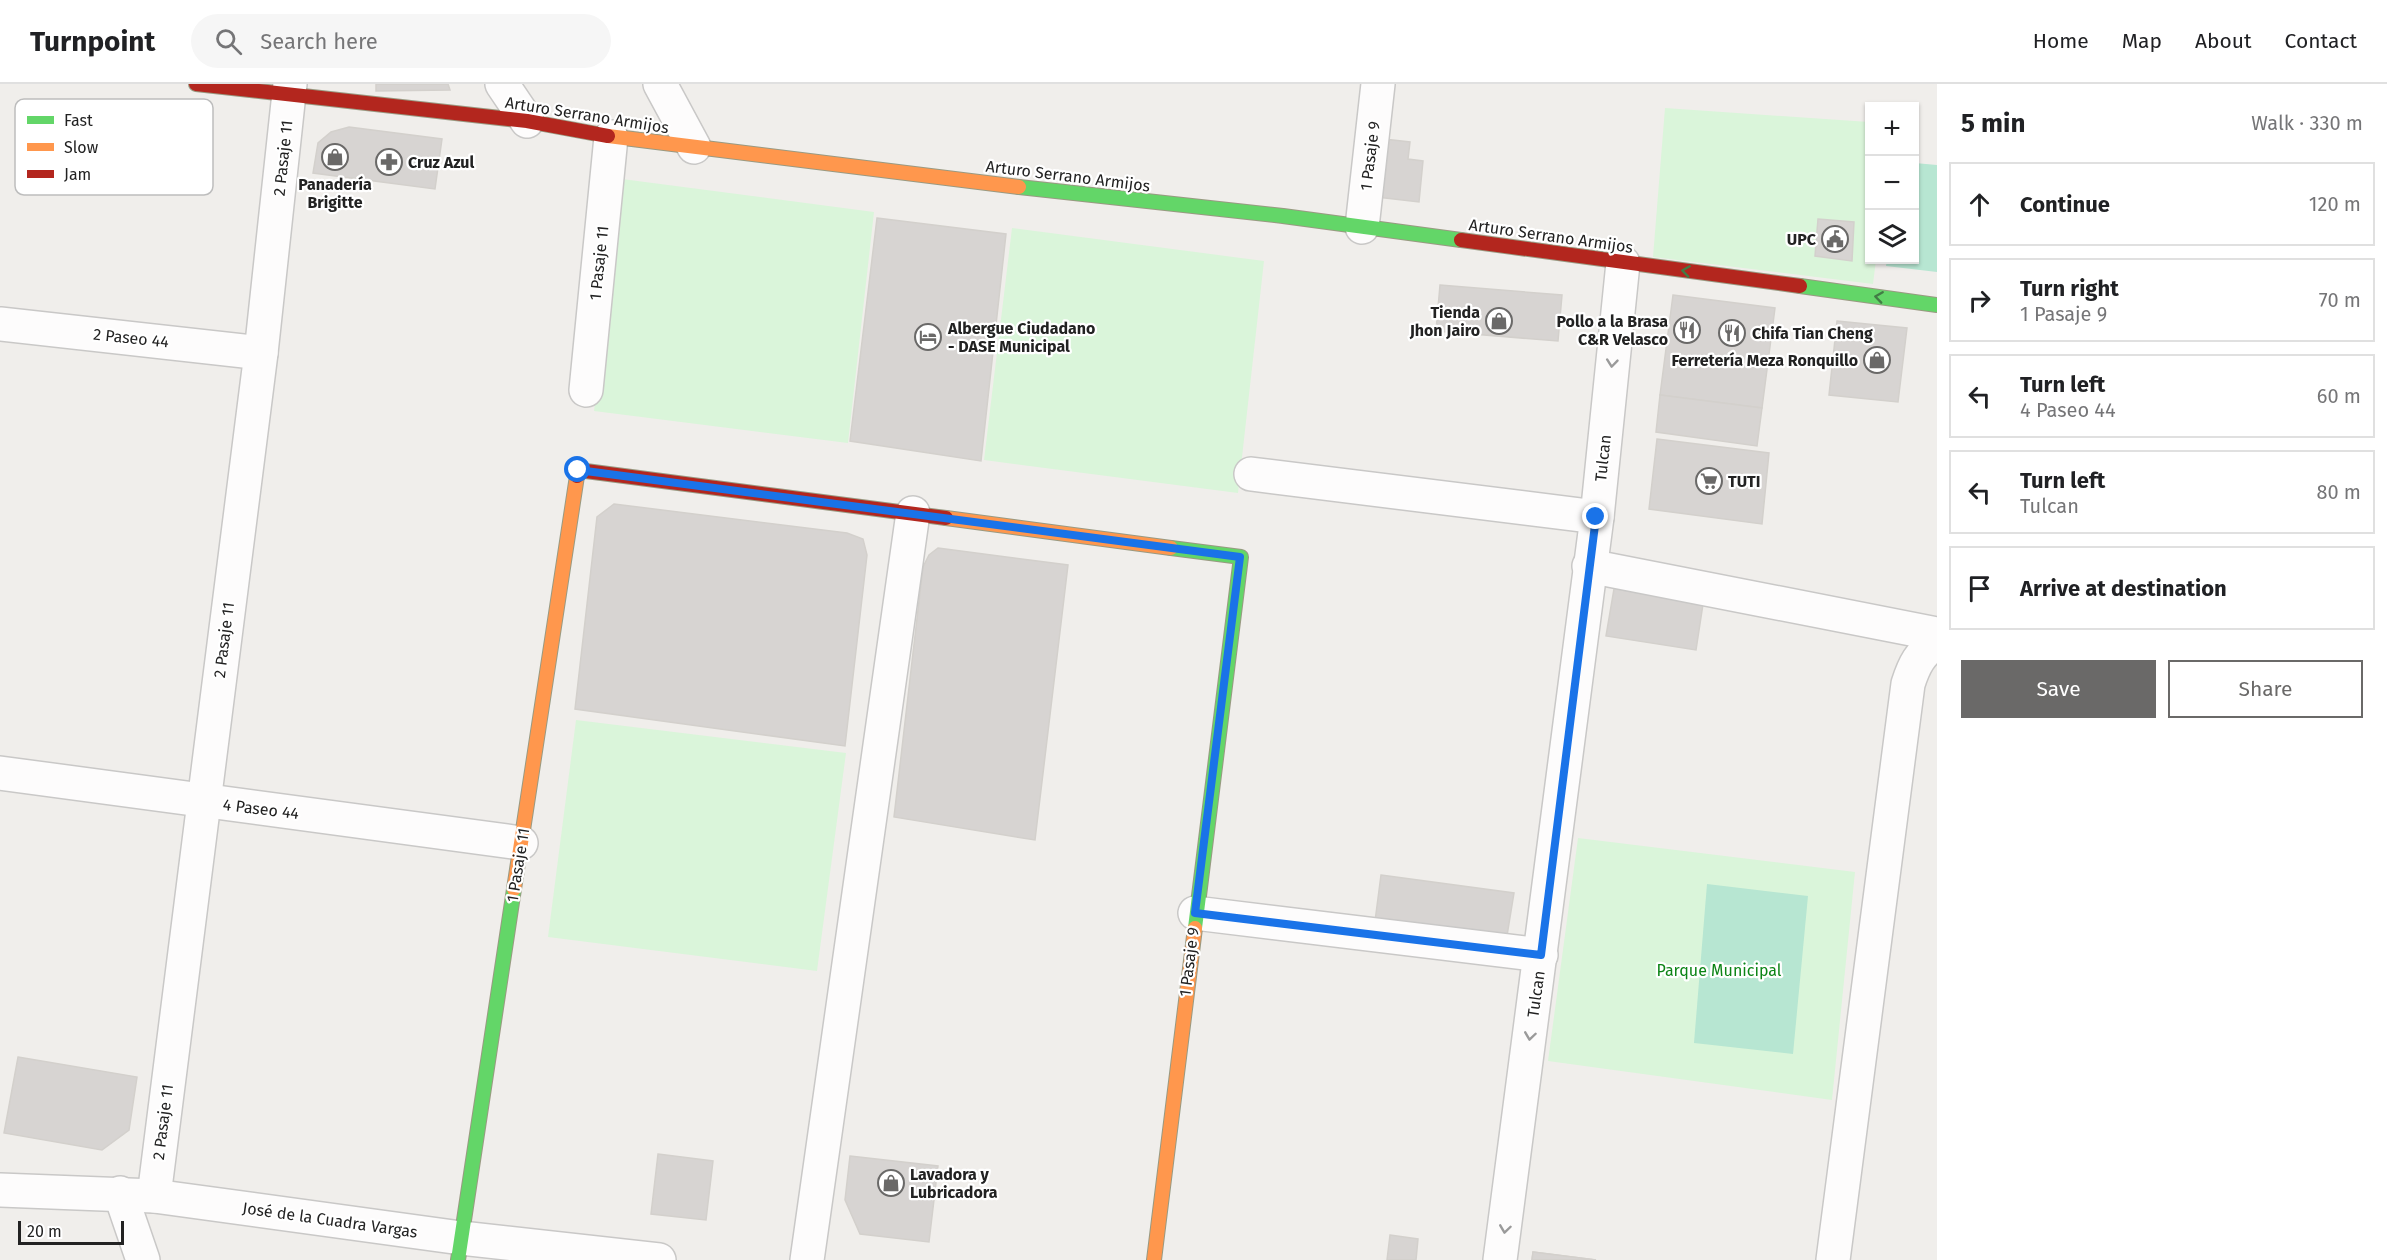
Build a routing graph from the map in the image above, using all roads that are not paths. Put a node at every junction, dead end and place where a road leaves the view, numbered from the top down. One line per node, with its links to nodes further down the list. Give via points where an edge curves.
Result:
1 (196, 84): 5 (street, Arturo Serrano Armijos)
2 (502, 84): 6 (street)
3 (660, 84): 8 (street)
4 (1378, 84): 9 (street, 1 Pasaje 9)
5 (290, 90): 6 (street, Arturo Serrano Armijos); 13 (street, 2 Pasaje 11)
6 (527, 121): 7 (street, Arturo Serrano Armijos)
7 (611, 137): 8 (street, Arturo Serrano Armijos); 14 (street, 1 Pasaje 11)
8 (694, 147): 9 (street, Arturo Serrano Armijos)
9 (1362, 227): 10 (street, Arturo Serrano Armijos)
10 (1623, 263): 11 (street, Arturo Serrano Armijos, one-way to 10); 17 (street, Tulcan, one-way to 17)
11 (1937, 305)
12 (0, 324): 13 (street, 2 Paseo 44)
13 (261, 353): 22 (street, 2 Pasaje 11)
14 (586, 390)
15 (1251, 474): 17 (street)
16 (913, 513): 23 (street, 1 Pasaje 11, via 578,470); 24 (street, 1 Pasaje 9, via 1240,557); 32 (street)
17 (1596, 517): 18 (street, Tulcan)
18 (1589, 566): 19 (street); 25 (street, Tulcan)
19 (1937, 634)
20 (1937, 642): 35 (street, via 1914,665 1908,684)
21 (0, 773): 22 (street, 4 Paseo 44)
22 (202, 801): 23 (street, 4 Paseo 44); 28 (street, 2 Pasaje 11)
23 (521, 843): 29 (street, 1 Pasaje 11)
24 (1195, 913): 25 (street); 33 (street, 1 Pasaje 9)
25 (1541, 955): 34 (street, Tulcan, one-way to 34)
26 (0, 1190): 27 (street, José de la Cuadra Vargas)
27 (120, 1192): 28 (street, José de la Cuadra Vargas); 30 (street)
28 (154, 1196): 29 (street, José de la Cuadra Vargas)
29 (459, 1249): 31 (street, José de la Cuadra Vargas)
30 (143, 1260)
31 (659, 1260)
32 (807, 1260)
33 (1154, 1260)
34 (1500, 1260)
35 (1833, 1260)

